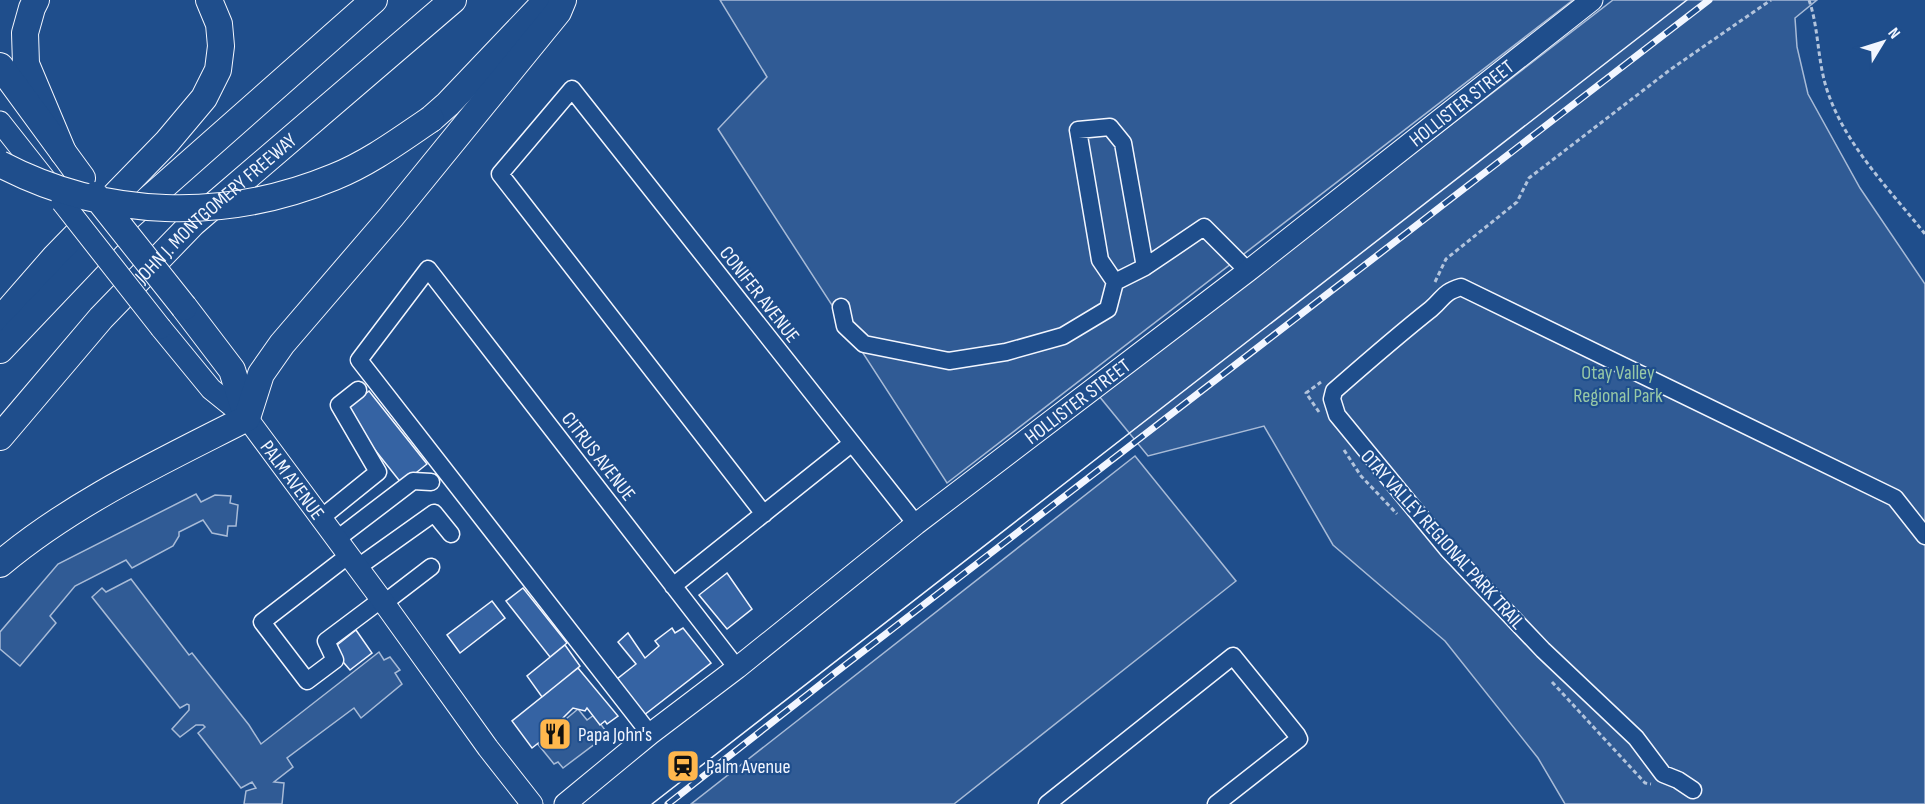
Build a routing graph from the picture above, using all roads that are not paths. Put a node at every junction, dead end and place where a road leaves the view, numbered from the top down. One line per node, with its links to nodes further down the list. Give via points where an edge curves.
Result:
1 (36, 0): 10 (highway, via 25,33 26,64)
2 (209, 0): 16 (highway, via 219,24 221,46 218,70 204,98)
3 (374, 0): 17 (highway, via 115,229)
4 (453, 0): 20 (highway, JOHN J. MONTGOMERY FREEWAY, via 193,222 101,318)
5 (547, 0): 11 (highway, bridge, via 431,119 377,155 334,177 268,199 205,209 162,209 105,202)
6 (563, 0): 19 (highway, via 558,12 282,344 261,374)
7 (1592, 0): 13 (main road, HOLLISTER STREET)
8 (0, 66): 10 (highway, PALM AVENUE)
9 (0, 122): 19 (main road, PALM AVENUE, bridge, via 211,388)
10 (63, 152): 19 (highway, PALM AVENUE, bridge, via 232,370)
11 (0, 164)
12 (1145, 267): 13 (street, via 1204,227); 14 (street); 14 (street, via 1123,143 1110,126 1078,130 1100,260)
13 (1248, 271): 25 (main road, HOLLISTER STREET)
14 (1115, 282): 15 (street, via 1108,309 1063,336 1006,352 949,361 864,344 845,326)
15 (841, 307)
16 (0, 320)
17 (0, 350)
18 (358, 390): 24 (street, via 339,405 378,472)
19 (247, 418): 24 (main road, PALM AVENUE); 29 (highway, via 92,498)
20 (0, 437)
21 (851, 444): 23 (street); 23 (street, CONIFER AVENUE, via 572,89 500,174); 25 (street, CONIFER AVENUE)
22 (431, 482): 28 (street, via 413,481)
23 (764, 514): 31 (street)
24 (321, 518): 28 (main road, PALM AVENUE)
25 (916, 524): 33 (main road, HOLLISTER STREET)
26 (451, 534): 28 (street, via 434,513)
27 (1925, 536): 35 (street, via 1895,498 1461,287 1448,291 1334,391 1337,415 1448,550 1543,650 1636,738 1663,774)
28 (348, 554): 32 (main road, PALM AVENUE); 32 (street, via 262,622 307,681 335,660 326,641)
29 (0, 564)
30 (431, 567): 32 (street)
31 (674, 586): 33 (street, CITRUS AVENUE); 34 (street, CITRUS AVENUE, via 428,268 359,360)
32 (383, 601): 36 (main road, PALM AVENUE)
33 (737, 668): 34 (main road, HOLLISTER STREET)
34 (650, 734): 37 (main road, HOLLISTER STREET)
35 (1693, 789)
36 (532, 804)
37 (565, 804)
38 (1047, 804): 39 (street, via 1233,656 1299,739)
39 (1216, 804)

